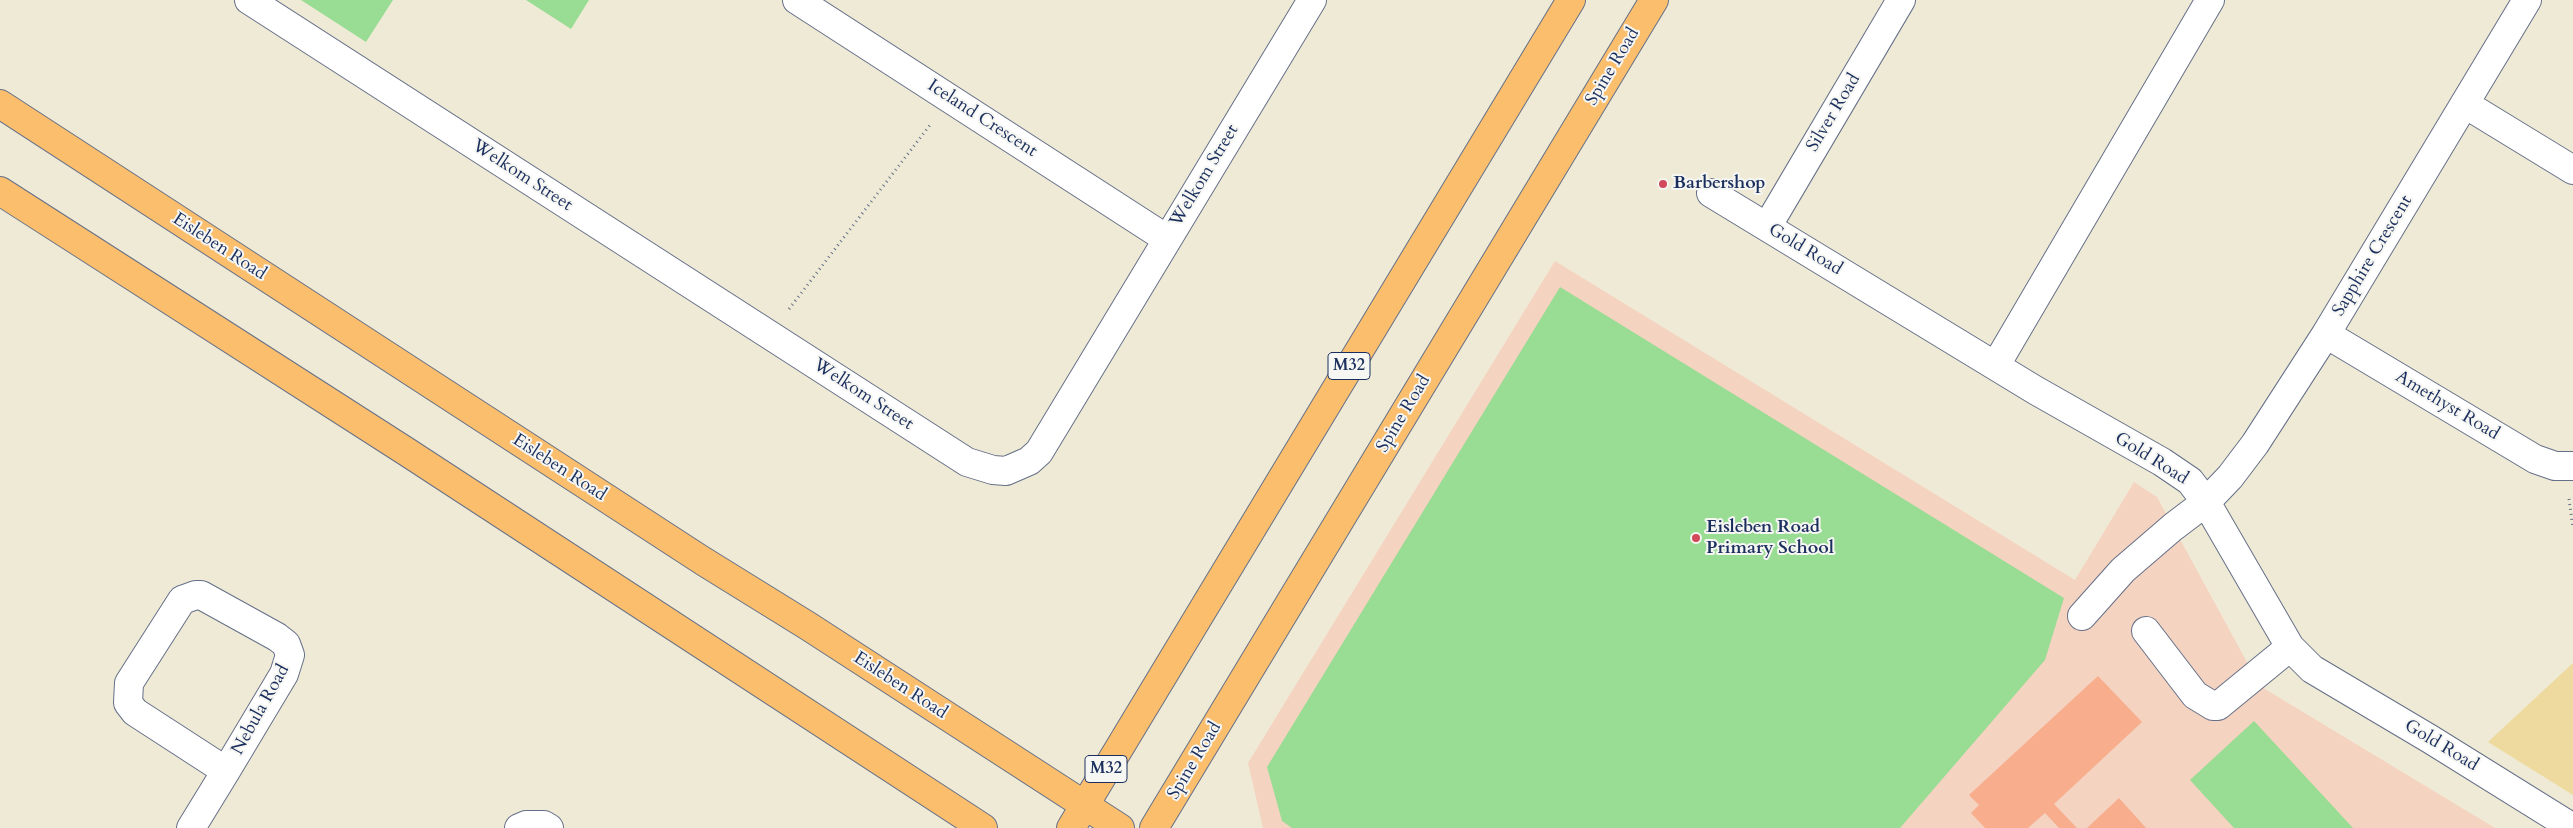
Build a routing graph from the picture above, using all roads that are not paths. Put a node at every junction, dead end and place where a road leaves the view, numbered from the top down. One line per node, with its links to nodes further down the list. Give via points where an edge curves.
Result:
1 (249, 0): 15 (street, Welkom Street, via 967,462 993,470 1006,471 1029,461 1039,452)
2 (797, 0): 15 (street, Iceland Crescent)
3 (1312, 0): 15 (street, Welkom Street)
4 (1571, 0): 24 (main road, M32)
5 (1654, 0): 30 (main road, Spine Road)
6 (1901, 0): 14 (street, Silver Road)
7 (2210, 0): 17 (street)
8 (2527, 0): 10 (street, Sapphire Crescent)
9 (0, 104): 24 (main road, Eisleben Road, via 703,562 808,626)
10 (2465, 104): 11 (street); 16 (street, Sapphire Crescent)
11 (2573, 170)
12 (0, 191): 28 (main road)
13 (1711, 193): 14 (street, Gold Road)
14 (1767, 227): 17 (street, Gold Road)
15 (1167, 239)
16 (2326, 334): 18 (street, Amethyst Road, via 2535,458 2554,466); 19 (street, Sapphire Crescent, via 2255,444)
17 (1996, 365): 19 (street, Gold Road, via 2162,462 2190,481)
18 (2573, 466)
19 (2206, 502): 20 (street, Sapphire Crescent, via 2123,570); 22 (street, Gold Road)
20 (2082, 616)
21 (2146, 631): 22 (street, via 2195,695 2213,706 2218,706)
22 (2290, 647): 31 (street, Gold Road, via 2312,669)
23 (226, 771): 23 (street, Nebula Road, via 284,674 290,655 289,649 277,637 201,594 182,600 129,683 128,703 135,712); 25 (street, Nebula Road)
24 (1078, 817): 29 (main road, Eisleben Road)
25 (192, 828)
26 (519, 828): 27 (street, via 544,825)
27 (549, 828)
28 (983, 828)
29 (1120, 828)
30 (1154, 828)
31 (2573, 828)

